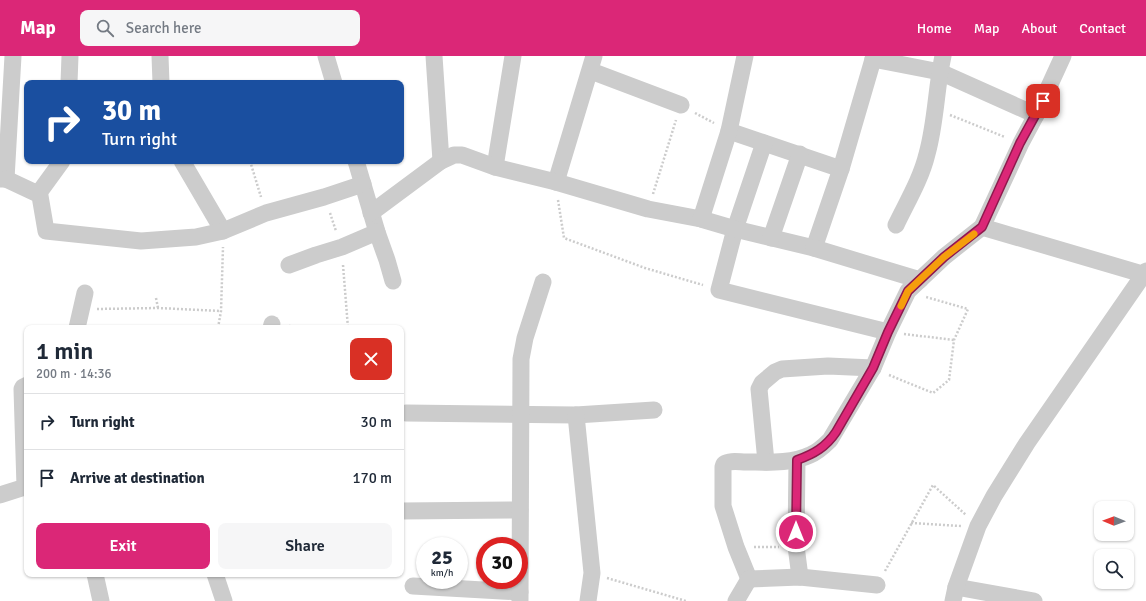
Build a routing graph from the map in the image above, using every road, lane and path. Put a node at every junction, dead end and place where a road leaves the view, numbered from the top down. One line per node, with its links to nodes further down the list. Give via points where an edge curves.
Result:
1 (13, 56): 29 (street)
2 (70, 56): 12 (street)
3 (160, 56): 13 (street)
4 (326, 56): 14 (street)
5 (434, 56): 22 (street)
6 (513, 56): 27 (street)
7 (745, 56): 18 (street)
8 (1062, 56): 17 (street)
9 (874, 58): 11 (street); 28 (street)
10 (592, 64): 15 (street); 30 (street)
11 (941, 64): 16 (street); 17 (street)
12 (69, 80)
13 (161, 80)
14 (333, 80)
15 (681, 105): 18 (path); 34 (path)
16 (936, 109): 20 (path); 38 (street, via 927,154 919,178)
17 (1036, 115): 20 (street)
18 (729, 131): 19 (street); 37 (street)
19 (764, 142): 21 (street); 40 (street)
20 (1020, 143): 39 (street)
21 (800, 154): 28 (street); 43 (street)
22 (441, 161): 27 (street, via 462,155); 36 (street)
23 (60, 164): 32 (street)
24 (184, 164): 41 (street)
25 (251, 164): 35 (path)
26 (357, 164): 31 (street)
27 (495, 167): 30 (street)
28 (841, 169): 45 (street)
29 (3, 179): 32 (street)
30 (556, 182): 34 (street); 51 (path, via 564,238 645,268)
31 (363, 184): 33 (street); 36 (street)
32 (38, 194): 41 (street, via 48,232 141,241 196,237)
33 (324, 197): 35 (street); 44 (path)
34 (648, 209): 37 (street)
35 (266, 212): 41 (street)
36 (371, 213): 42 (street)
37 (701, 219): 40 (street)
38 (896, 225)
39 (982, 227): 47 (street); 50 (street)
40 (735, 229): 43 (street); 51 (street)
41 (224, 231): 56 (path)
42 (376, 232): 44 (street); 48 (street)
43 (772, 238): 45 (street)
44 (342, 247): 46 (street); 59 (path)
45 (814, 248): 50 (street)
46 (289, 265)
47 (1145, 273): 76 (street, via 1027,443)
48 (393, 281)
49 (543, 282): 66 (street, via 521,359)
50 (914, 285): 60 (street); 61 (path, via 968,309)
51 (719, 290): 60 (street)
52 (85, 292): 55 (street)
53 (156, 298): 54 (path)
54 (158, 308): 55 (path); 56 (path)
55 (81, 309): 57 (street)
56 (221, 311): 58 (path)
57 (78, 325)
58 (219, 325)
59 (348, 325)
60 (888, 332): 61 (path); 62 (street)
61 (954, 340): 62 (path, via 949,380 933,393)
62 (873, 368): 69 (street, via 830,440 820,450); 70 (street, via 828,366 782,369 762,383 759,389)
63 (24, 386): 68 (street)
64 (654, 410): 67 (street)
65 (406, 412): 66 (street)
66 (520, 413): 67 (street); 73 (street)
67 (576, 415): 79 (street)
68 (24, 440)
69 (797, 460): 70 (street); 77 (street)
70 (766, 462): 78 (street, via 727,462 723,467 723,506)
71 (24, 490): 72 (street)
72 (0, 495)
73 (520, 510): 74 (street); 87 (street)
74 (404, 511)
75 (912, 523): 76 (path); 76 (path, via 933,485); 84 (path)
76 (978, 526): 86 (street)
77 (796, 546): 78 (path); 82 (street)
78 (736, 547): 83 (street)
79 (592, 573): 90 (street); 91 (path)
80 (96, 577): 88 (street)
81 (216, 577): 89 (street)
82 (800, 577): 83 (street); 84 (street)
83 (748, 579): 92 (street)
84 (877, 585)
85 (413, 586): 87 (street)
86 (955, 594): 93 (street)
87 (520, 597)
88 (101, 601)
89 (224, 601)
90 (588, 601)
91 (686, 601)
92 (736, 601)
93 (1034, 601)

